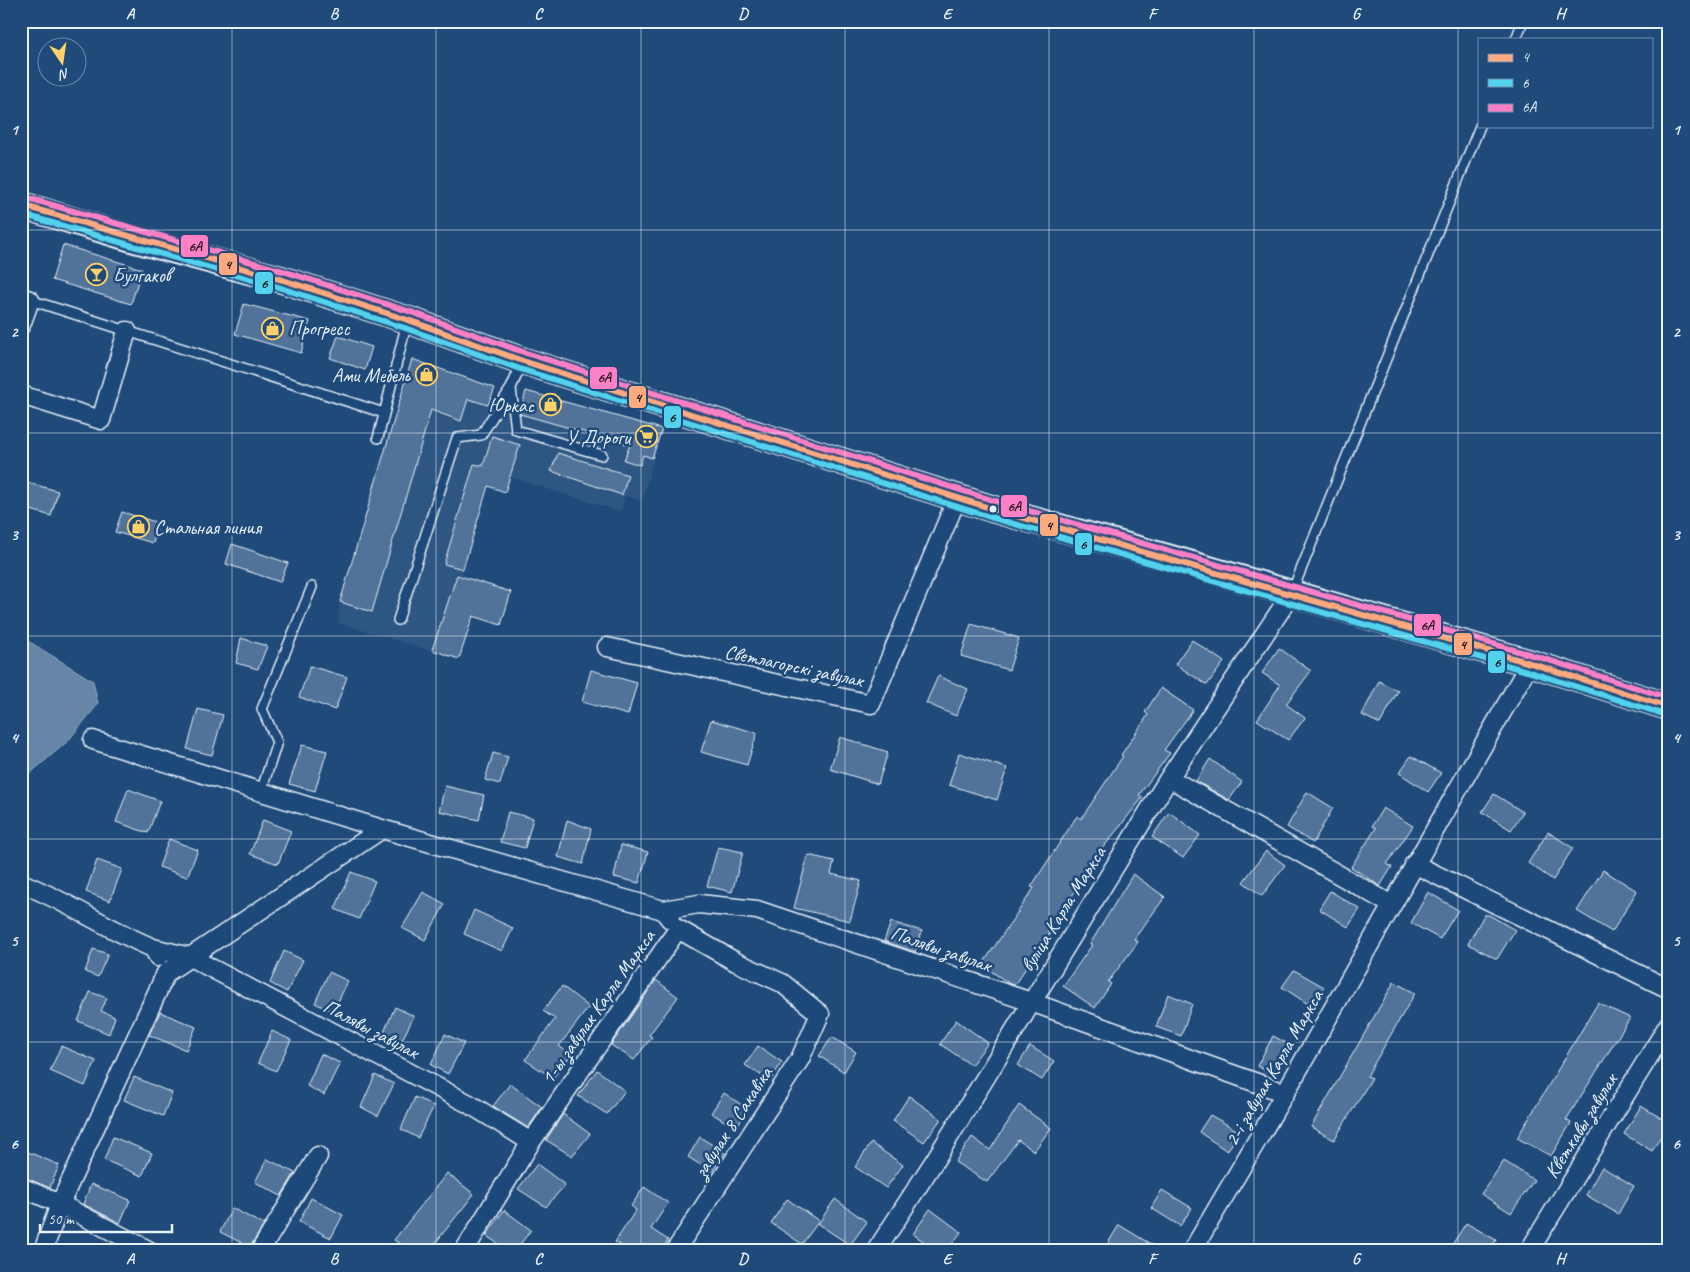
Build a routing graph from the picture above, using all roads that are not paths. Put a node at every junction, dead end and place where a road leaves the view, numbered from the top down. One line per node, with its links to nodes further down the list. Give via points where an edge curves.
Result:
1 (1523, 21): 2 (lane)
2 (1516, 38)
3 (1479, 128): 17 (lane)
4 (21, 204): 6 (main road)
5 (26, 298): 7 (street); 8 (lane)
6 (408, 320): 9 (main road); 12 (lane)
7 (21, 326)
8 (127, 331): 11 (street, via 101,420); 12 (lane)
9 (523, 361): 10 (lane); 15 (main road)
10 (511, 388): 14 (lane, via 516,430); 18 (lane, via 481,435 457,438)
11 (21, 395)
12 (384, 413): 13 (lane)
13 (378, 438)
14 (602, 455)
15 (957, 498): 17 (main road); 19 (street, Светлагорскі завулак, via 871,704)
16 (312, 588): 24 (lane, via 262,709 278,742)
17 (1292, 593): 20 (main road); 23 (street, вуліца Карла Маркса)
18 (398, 620)
19 (607, 647)
20 (1530, 663): 21 (main road); 26 (street, 2-і завулак Карла Маркса)
21 (1669, 707)
22 (93, 740): 24 (street, Палявы завулак)
23 (1169, 778): 28 (street); 35 (street, вуліца Карла Маркса)
24 (261, 792): 25 (street, Палявы завулак)
25 (382, 829): 29 (street, Палявы завулак); 32 (street)
26 (1414, 864): 28 (street, 2-і завулак Карла Маркса); 34 (street)
27 (21, 882): 31 (street, Палявы завулак, via 49,894 119,934)
28 (1392, 905): 38 (street, 2-і завулак Карла Маркса)
29 (663, 910): 30 (street); 35 (street, Палявы завулак, via 699,904 757,910)
30 (678, 929): 36 (street, 1-ы завулак Карла Маркса, via 736,962 782,983); 39 (street, 1-ы завулак Карла Маркса)
31 (153, 948): 32 (street, Палявы завулак); 33 (street)
32 (190, 957): 33 (street); 39 (street, Палявы завулак, via 471,1105)
33 (166, 973): 42 (street)
34 (1669, 988)
35 (1031, 1002): 38 (street, Палявы завулак); 48 (street, вуліца Карла Маркса)
36 (820, 1014): 47 (street, завулак 8 Сакавіка, via 800,1059)
37 (1669, 1024): 50 (street, Кветкавы завулак)
38 (1285, 1093): 49 (street, 2-і завулак Карла Маркса)
39 (531, 1142): 46 (street, 1-ы завулак Карла Маркса)
40 (318, 1156): 45 (street)
41 (21, 1188): 42 (street)
42 (60, 1204): 43 (street); 44 (street)
43 (43, 1251)
44 (150, 1251)
45 (260, 1251)
46 (464, 1251)
47 (675, 1251)
48 (876, 1251)
49 (1192, 1251)
50 (1529, 1251)

